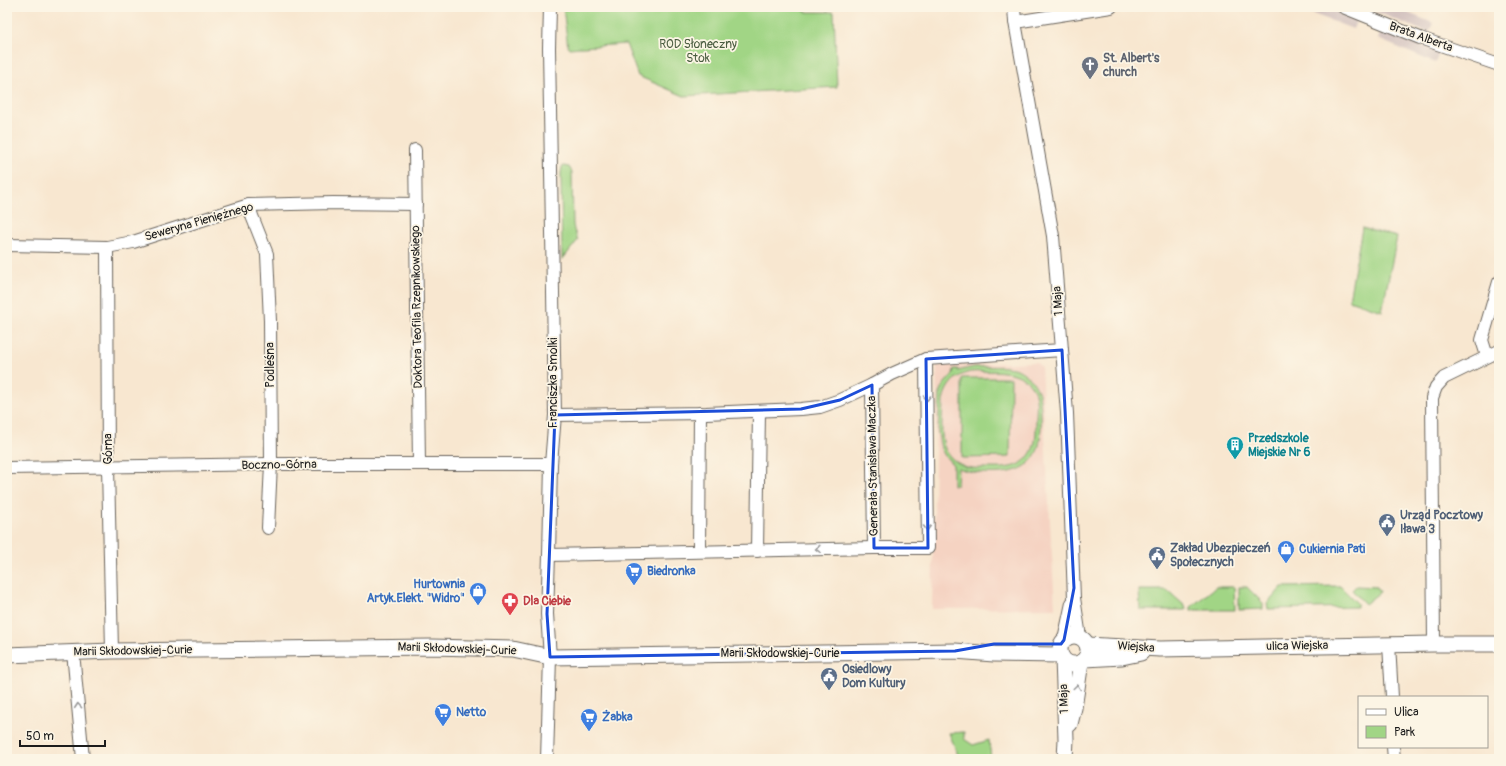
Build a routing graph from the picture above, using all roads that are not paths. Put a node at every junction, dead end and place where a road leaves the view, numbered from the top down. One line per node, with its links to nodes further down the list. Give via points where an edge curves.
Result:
1 (550, 7): 20 (street, Franciszka Smolki)
2 (1014, 7): 5 (street, 1 Maja)
3 (1111, 7): 5 (street)
4 (1343, 7): 6 (street, Brata Alberta, via 1420,38)
5 (1015, 22): 13 (street, 1 Maja, via 1053,236)
6 (1499, 65)
7 (415, 150): 8 (street, Doktora Teofila Rzepnikowskiego)
8 (416, 204): 9 (street, Seweryna Pieniężnego); 22 (street, Doktora Teofila Rzepnikowskiego)
9 (250, 205): 11 (street, Seweryna Pieniężnego, via 134,242); 21 (street, Podleśna, via 266,254 270,321)
10 (7, 246): 11 (street, Seweryna Pieniężnego)
11 (107, 247): 24 (street, Górna)
12 (1499, 282): 15 (street, via 1482,340)
13 (1062, 350): 16 (street, Generała Stanisława Maczka); 31 (street, 1 Maja)
14 (1499, 351): 15 (street)
15 (1487, 356): 33 (street, via 1444,378 1436,387 1432,398)
16 (926, 359): 17 (street, Generała Stanisława Maczka); 27 (street, one-way to 27, via 928,548)
17 (872, 385): 18 (street, Generała Stanisława Maczka, via 820,407); 27 (street, Generała Stanisława Maczka)
18 (759, 412): 19 (street, Generała Stanisława Maczka); 29 (street)
19 (700, 413): 20 (street, Generała Stanisława Maczka); 28 (street)
20 (555, 415): 23 (street, Franciszka Smolki)
21 (271, 464): 22 (street, Boczno-Górna); 24 (street, Boczno-Górna); 26 (street, Podleśna)
22 (419, 464): 23 (street, Boczno-Górna)
23 (551, 464): 30 (street, Franciszka Smolki)
24 (108, 467): 25 (street, Boczno-Górna); 37 (street, Górna)
25 (7, 468)
26 (268, 528)
27 (874, 548): 29 (street, one-way to 29)
28 (699, 551): 29 (street); 30 (street)
29 (757, 551)
30 (549, 555): 41 (street, Franciszka Smolki, via 547,614)
31 (1074, 598): 35 (street, 1 Maja); 38 (street, 1 Maja)
32 (1389, 644): 33 (street, ulica Wiejska); 36 (street, ulica Wiejska); 42 (street)
33 (1434, 644): 34 (street)
34 (1499, 644)
35 (1062, 649): 38 (street, via 1069,637); 38 (street, via 1072,664); 41 (street, Marii Skłodowskiej-Curie, via 994,644 955,651); 43 (street, 1 Maja)
36 (1160, 649): 38 (street, Wiejska)
37 (112, 651): 39 (street, Marii Skłodowskiej-Curie); 41 (street, Marii Skłodowskiej-Curie, via 453,647 513,649)
38 (1083, 651): 43 (street, 1 Maja, one-way to 38)
39 (74, 652): 40 (street, Marii Skłodowskiej-Curie); 45 (street, one-way to 39)
40 (7, 655)
41 (550, 657): 46 (street, Franciszka Smolki)
42 (1392, 696)
43 (1066, 739): 47 (street, 1 Maja)
44 (1393, 748): 48 (street)
45 (83, 759)
46 (547, 759)
47 (1065, 759)
48 (1394, 759)

